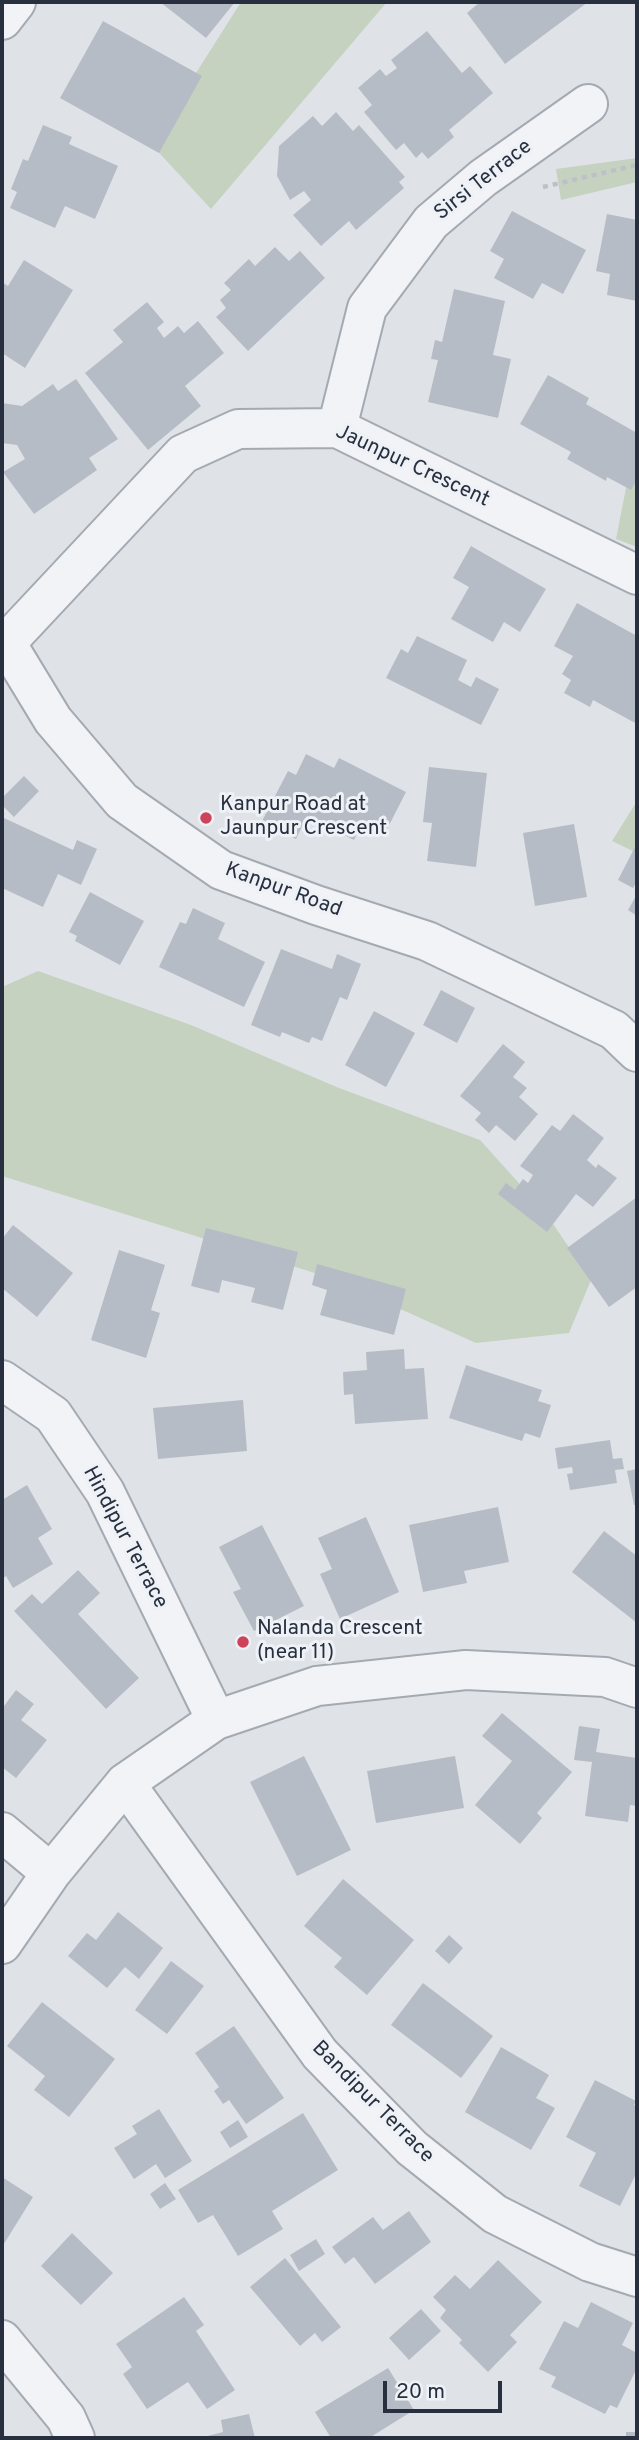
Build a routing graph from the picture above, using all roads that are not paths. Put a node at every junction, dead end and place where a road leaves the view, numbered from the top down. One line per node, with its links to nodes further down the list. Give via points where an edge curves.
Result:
1 (16, 2): 2 (street)
2 (2, 20)
3 (588, 104): 4 (street, Sirsi Terrace, via 483,178 431,222 367,308)
4 (337, 428): 5 (street, Jaunpur Crescent); 6 (street, Jaunpur Crescent, via 238,429 183,454)
5 (637, 575)
6 (4, 639): 7 (street, Kanpur Road, via 53,720 122,801 221,870 427,941 614,1030)
7 (637, 1052)
8 (2, 1380): 10 (street, Hindipur Terrace, via 53,1415 105,1492)
9 (637, 1688): 10 (street, via 605,1677 466,1670 317,1686)
10 (216, 1720): 11 (street)
11 (125, 1783): 13 (street); 15 (street, Bandipur Terrace, via 320,2054 412,2148 495,2214 590,2262)
12 (2, 1832): 13 (street)
13 (51, 1873): 14 (street)
14 (2, 1944)
15 (637, 2277)
16 (2, 2340): 17 (street, via 66,2418)
17 (75, 2438)

